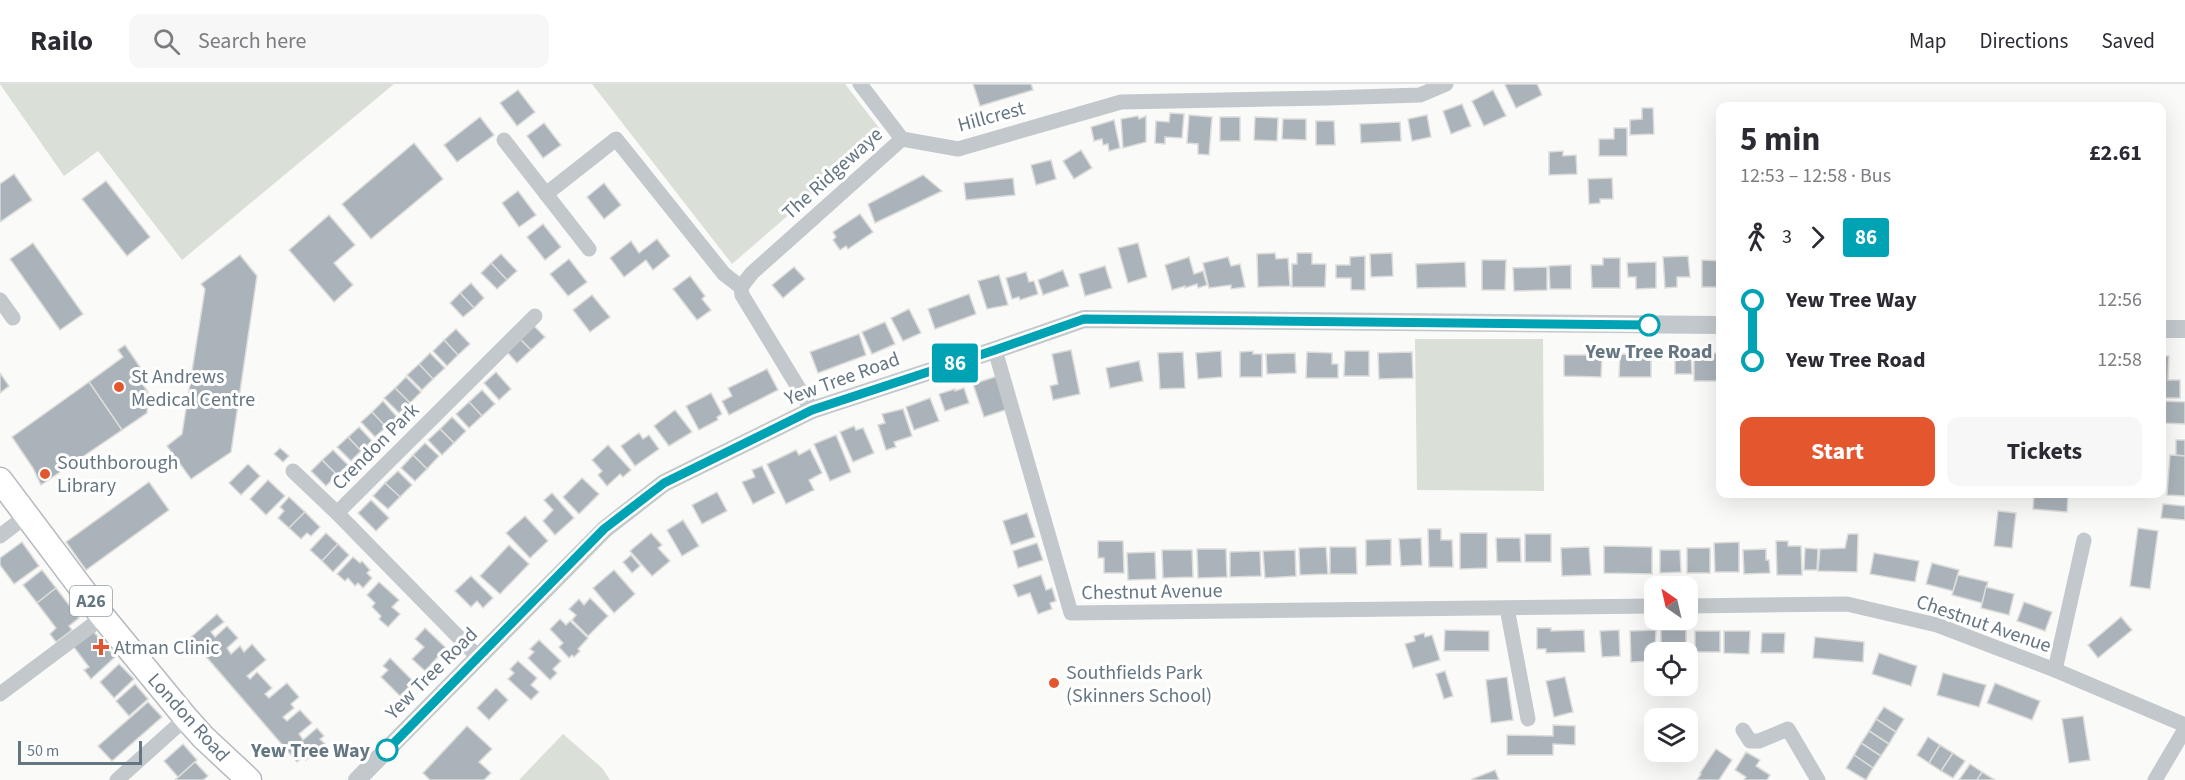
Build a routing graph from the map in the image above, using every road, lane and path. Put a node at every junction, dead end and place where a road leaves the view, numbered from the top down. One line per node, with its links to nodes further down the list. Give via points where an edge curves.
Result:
1 (860, 84): 4 (street, The Ridgewaye)
2 (1446, 84): 3 (street, Hillcrest, via 1420,95)
3 (1266, 91): 4 (street, Hillcrest, via 1121,102 958,149)
4 (902, 139): 8 (street, The Ridgewaye)
5 (504, 140): 6 (street)
6 (546, 194): 7 (street); 8 (street, via 616,139 724,274)
7 (589, 249)
8 (741, 287): 16 (street, via 742,295)
9 (0, 300): 11 (street)
10 (535, 316): 19 (street, Crendon Park)
11 (13, 318)
12 (1716, 325): 15 (street, Yew Tree Road, via 1084,319)
13 (2185, 328): 14 (street)
14 (2166, 329)
15 (995, 350): 16 (street, Yew Tree Road); 25 (street, Chestnut Avenue, via 1071,613)
16 (812, 410): 27 (street, Yew Tree Road, via 664,483 604,529)
17 (293, 471): 19 (street)
18 (0, 480): 20 (highway, London Road / A26)
19 (337, 513): 27 (street, Crendon Park)
20 (26, 516): 21 (street); 26 (highway, London Road / A26)
21 (0, 536)
22 (2084, 540): 28 (street)
23 (1644, 606): 25 (street, Chestnut Avenue)
24 (1698, 606): 28 (street, Chestnut Avenue, via 1847,604 1937,625)
25 (1507, 608): 31 (street)
26 (103, 617): 29 (street); 30 (highway, London Road / A26)
27 (478, 657): 36 (street, Yew Tree Road)
28 (2055, 670): 32 (street, Chestnut Avenue)
29 (0, 694)
30 (186, 718): 34 (street); 35 (highway, London Road / A26)
31 (1528, 719)
32 (2185, 727): 38 (street)
33 (1743, 730): 37 (street, via 1750,741 1759,741 1788,729)
34 (117, 780)
35 (249, 780)
36 (357, 780)
37 (1818, 780)
38 (2155, 780)

